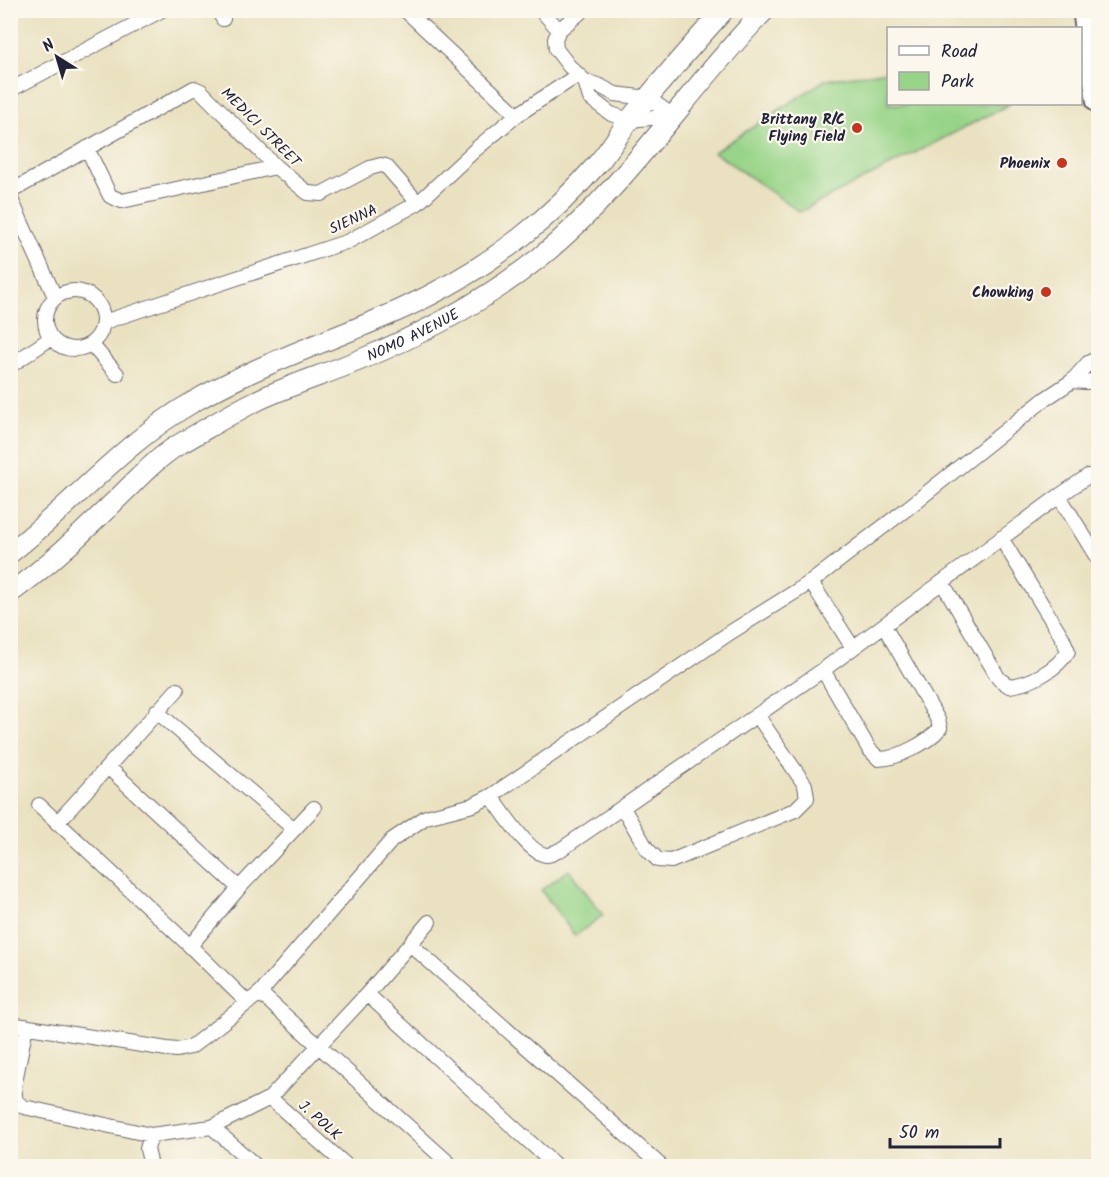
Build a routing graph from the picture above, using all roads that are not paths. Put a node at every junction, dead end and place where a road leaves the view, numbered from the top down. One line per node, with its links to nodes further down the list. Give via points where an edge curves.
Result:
1 (162, 10): 10 (street)
2 (405, 10): 14 (street)
3 (541, 10): 8 (street)
4 (583, 10): 8 (street)
5 (724, 10): 12 (main road, NOMO AVENUE)
6 (765, 10): 15 (main road, NOMO AVENUE)
7 (1084, 10): 13 (main road)
8 (559, 30): 9 (street, via 556,49)
9 (581, 78): 11 (street); 14 (street, SIENNA); 16 (street, via 590,98)
10 (10, 90)
11 (627, 97): 12 (street); 16 (street)
12 (648, 98): 15 (street); 16 (main road, NOMO AVENUE)
13 (1098, 101)
14 (517, 115): 21 (street, SIENNA)
15 (673, 116): 16 (street); 32 (main road, NOMO AVENUE, via 580,221 539,258 478,301 380,351 254,402)
16 (622, 118): 31 (main road, NOMO AVENUE, via 599,162 560,203 520,238 463,277 403,308 244,375)
17 (87, 148): 18 (street, via 110,196 122,201); 18 (street, MEDICI STREET, via 194,88); 19 (street, MEDICI STREET)
18 (276, 167): 21 (street, MEDICI STREET, via 314,195 370,168 386,166)
19 (10, 192)
20 (10, 197): 22 (street)
21 (418, 203): 23 (street, SIENNA, via 349,242)
22 (56, 297): 23 (street, via 74,290 92,296 99,303); 24 (street, via 46,312 46,330)
23 (104, 322): 25 (street)
24 (51, 338): 25 (street, via 74,350); 27 (street)
25 (90, 344): 28 (street)
26 (1098, 358): 30 (street, via 1083,367)
27 (10, 366)
28 (117, 374)
29 (1098, 380): 30 (street)
30 (1072, 381): 38 (street)
31 (158, 424): 32 (main road); 36 (main road, NOMO AVENUE)
32 (174, 447): 40 (main road, NOMO AVENUE, via 61,554)
33 (1088, 476): 34 (street)
34 (1059, 496): 35 (street); 37 (street)
35 (1001, 538): 39 (street); 39 (street, via 1062,637 1068,651 1061,662 1022,685 1009,686 999,679)
36 (10, 553)
37 (1098, 559)
38 (811, 582): 42 (street); 48 (street, via 730,632)
39 (942, 582): 41 (street)
40 (10, 593)
41 (884, 626): 42 (street); 43 (street, via 938,720 940,728 934,736 891,759 879,759 869,749)
42 (853, 648): 43 (street)
43 (823, 670): 46 (street)
44 (177, 690): 45 (street)
45 (156, 711): 47 (street); 53 (street)
46 (757, 715): 51 (street); 51 (street, via 804,785 807,798 795,810 671,861 658,860 647,849)
47 (108, 767): 52 (street); 54 (street)
48 (491, 796): 51 (street, via 526,843 547,855); 58 (street, via 473,805 426,817 392,840)
49 (39, 805): 52 (street)
50 (314, 808): 53 (street)
51 (623, 808)
52 (57, 823): 57 (street)
53 (294, 829): 54 (street)
54 (239, 888): 57 (street)
55 (429, 922): 56 (street)
56 (410, 944): 59 (street); 72 (street)
57 (190, 945): 60 (street)
58 (260, 993): 60 (street); 63 (street)
59 (367, 994): 63 (street); 71 (street)
60 (248, 1003): 62 (street, via 191,1047 177,1050)
61 (10, 1024): 62 (street)
62 (26, 1026): 66 (street, via 14,1087 16,1102)
63 (319, 1047): 64 (street); 70 (street)
64 (270, 1098): 65 (street); 69 (street, J. POLK)
65 (212, 1127): 66 (street); 68 (street)
66 (151, 1135): 67 (street, via 147,1149)
67 (151, 1167)
68 (255, 1167)
69 (347, 1167)
70 (452, 1167)
71 (556, 1167)
72 (661, 1167)

